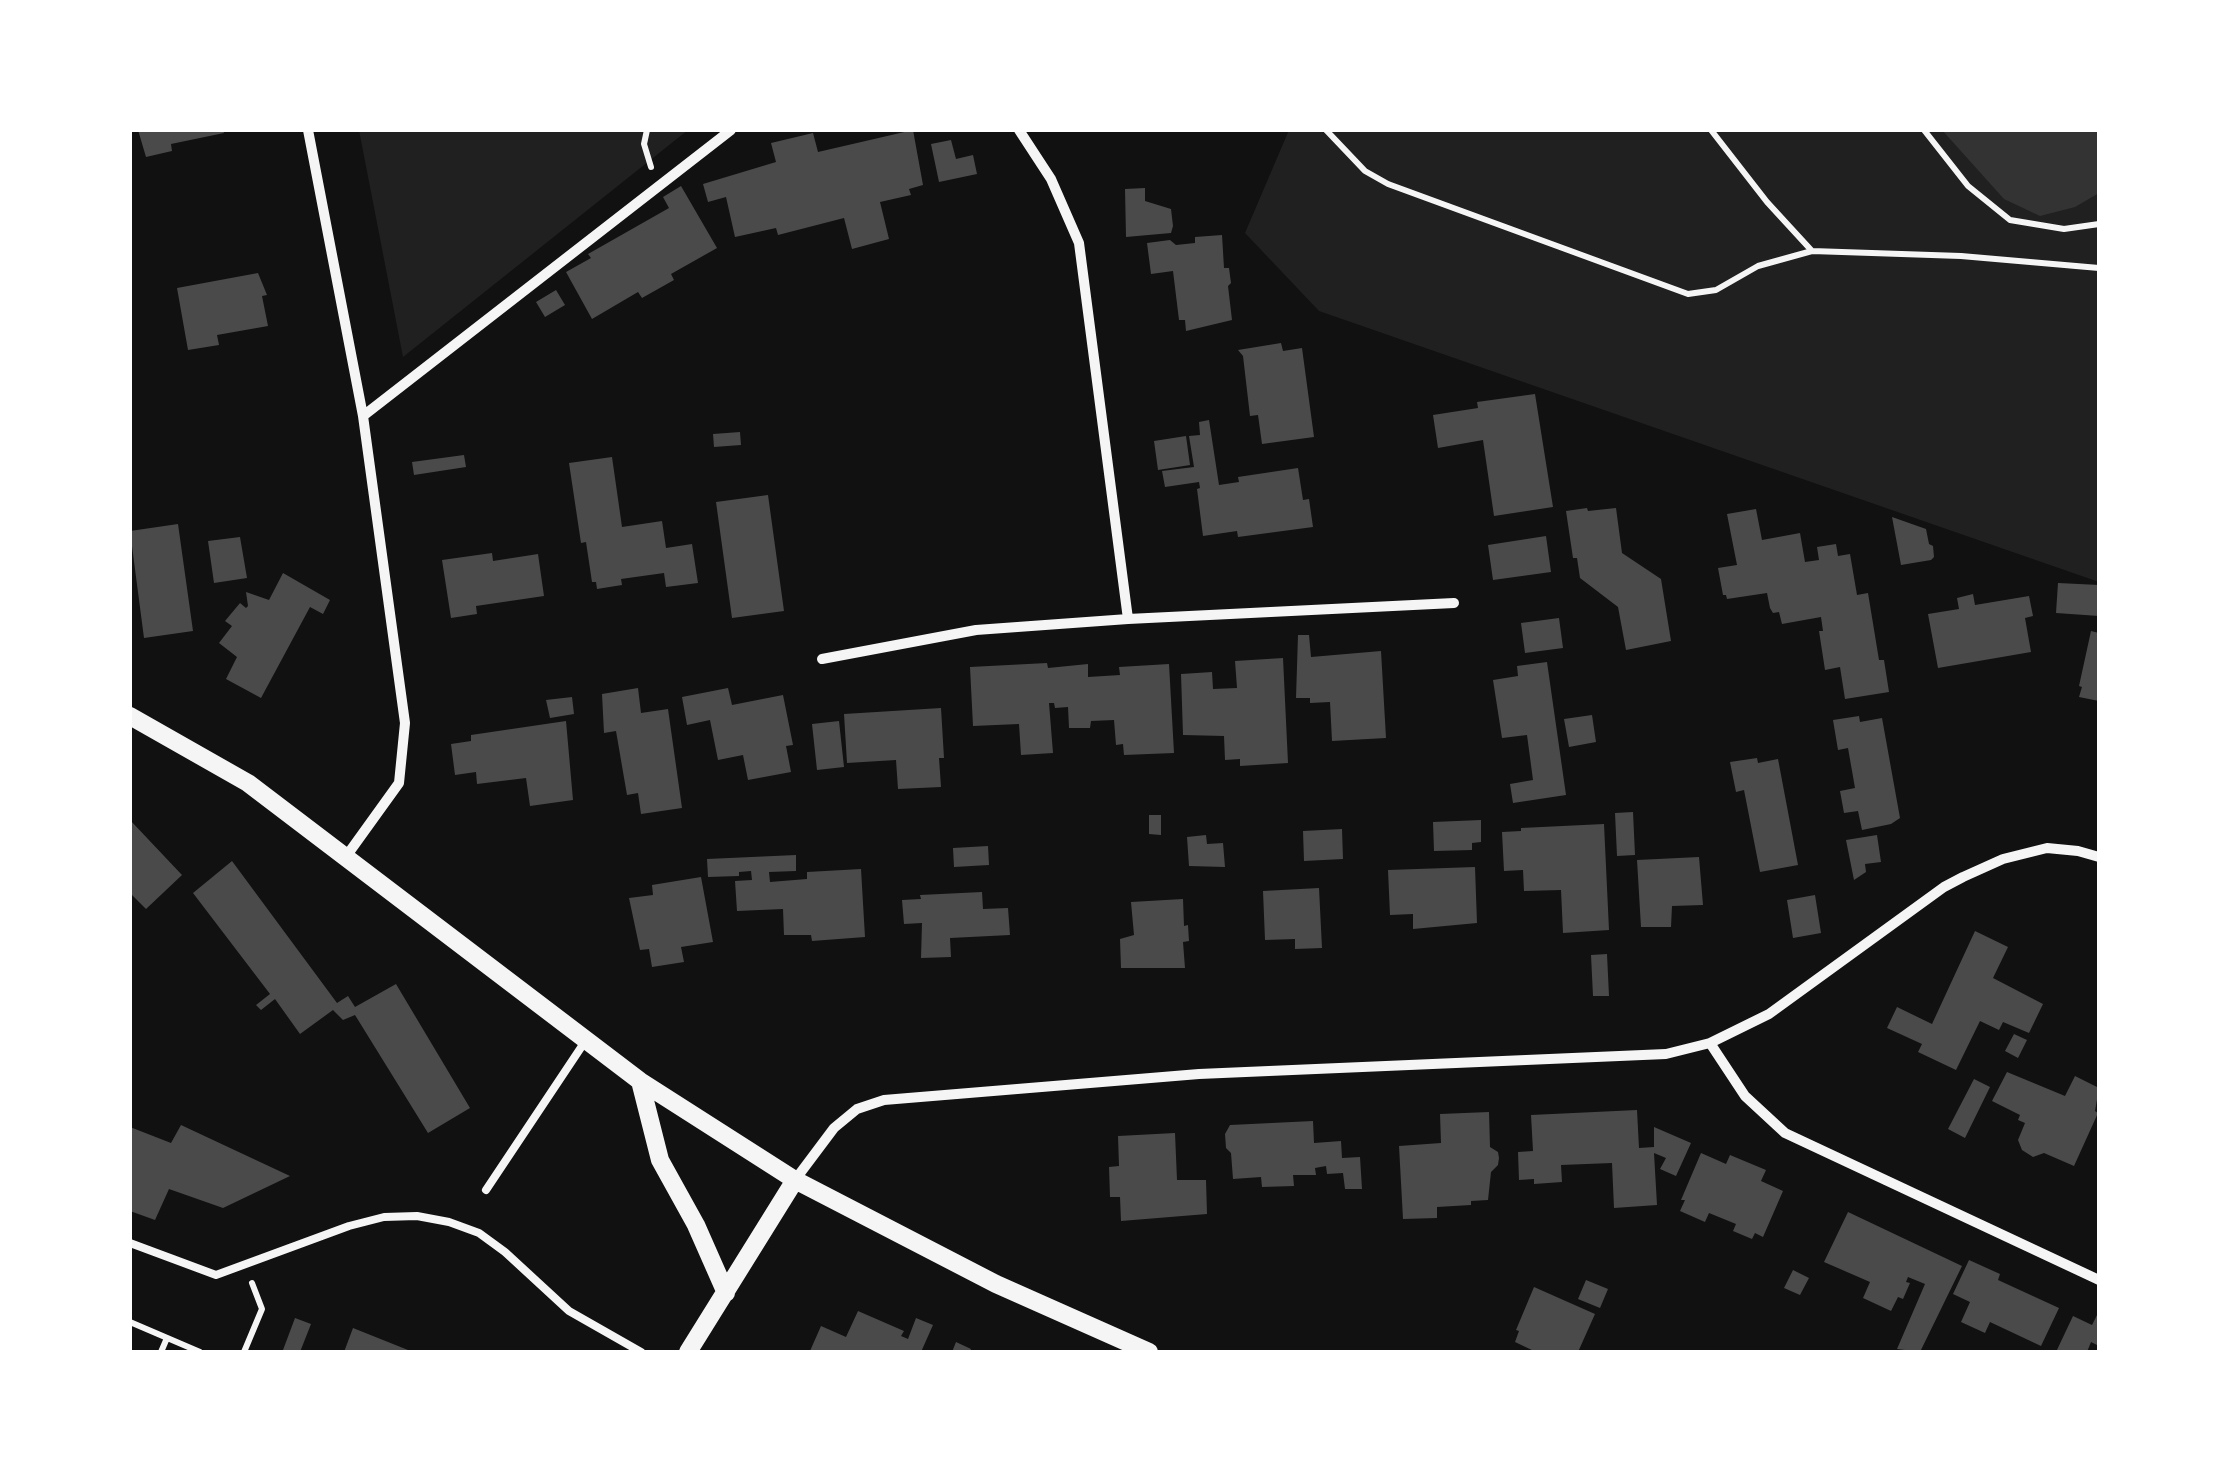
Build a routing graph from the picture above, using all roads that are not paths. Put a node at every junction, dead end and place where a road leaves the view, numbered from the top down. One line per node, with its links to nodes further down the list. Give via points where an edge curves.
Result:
1 (308, 130): 4 (street)
2 (731, 130): 4 (street)
3 (1019, 130): 6 (street, via 1051,180 1078,243)
4 (364, 416): 10 (street, via 405,723 399,783)
5 (1454, 603): 6 (street)
6 (1128, 619): 7 (street, via 976,630)
7 (822, 659)
8 (130, 716): 10 (street, via 248,783)
9 (2099, 857): 12 (street, via 2047,848 1963,877 1769,1014)
10 (344, 859): 11 (street)
11 (586, 1040): 13 (street); 15 (lane)
12 (1710, 1044): 14 (street, via 1666,1054 1199,1074 884,1100 857,1109 834,1128); 17 (street, via 1745,1096 1785,1133)
13 (640, 1081): 14 (street); 18 (street, via 660,1160)
14 (795, 1180): 18 (street); 21 (street, via 996,1284)
15 (486, 1190)
16 (130, 1243): 19 (lane, via 216,1275 384,1217 450,1222 505,1252 588,1325)
17 (2099, 1280)
18 (726, 1292): 20 (street)
19 (641, 1352)
20 (688, 1352)
21 (1150, 1352)

